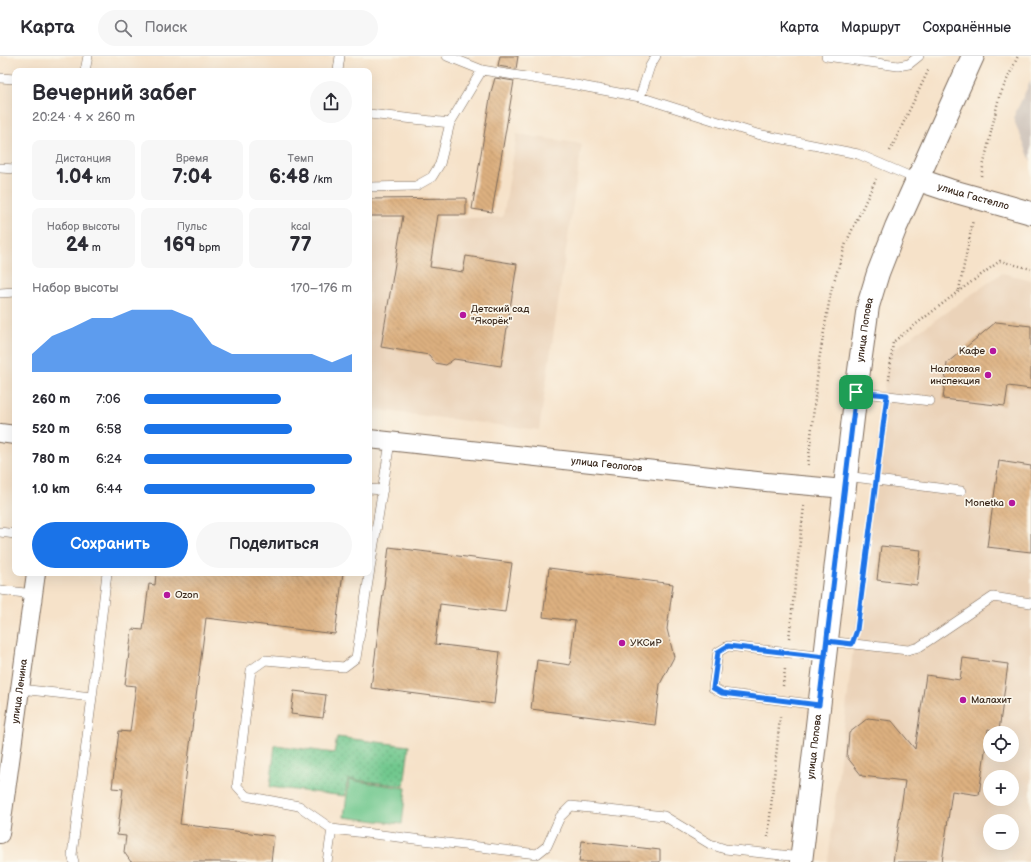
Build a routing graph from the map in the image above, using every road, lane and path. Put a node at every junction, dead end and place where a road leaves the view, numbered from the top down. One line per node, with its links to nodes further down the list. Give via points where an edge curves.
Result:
1 (88, 56): 10 (lane)
2 (340, 56): 11 (lane)
3 (447, 56): 12 (lane)
4 (656, 56): 15 (lane)
5 (826, 56): 6 (lane, via 898,66 909,64)
6 (919, 56)
7 (973, 56): 22 (main road, улица Попова)
8 (1018, 56): 16 (path)
9 (932, 63): 19 (path)
10 (86, 68)
11 (338, 68)
12 (482, 70): 15 (lane); 18 (lane)
13 (0, 78): 14 (lane)
14 (12, 79)
15 (640, 97): 19 (lane, via 757,134 858,154)
16 (998, 97)
17 (372, 114): 18 (lane)
18 (450, 124): 23 (lane, via 440,164 432,177 416,186)
19 (883, 165): 22 (lane); 35 (path, via 838,264 820,360)
20 (0, 168): 21 (lane)
21 (12, 169)
22 (916, 179): 24 (main road, улица Гастелло); 28 (main road, улица Попова, via 878,273 868,306)
23 (372, 187)
24 (1031, 213)
25 (1031, 269): 29 (path, via 1000,261 893,342)
26 (12, 292): 27 (lane)
27 (0, 293)
28 (856, 392): 29 (lane); 37 (main road, улица Попова)
29 (887, 395): 30 (lane); 36 (path)
30 (930, 401)
31 (0, 433): 32 (street)
32 (12, 435)
33 (372, 439): 34 (street, улица Геологов)
34 (390, 442): 37 (street, улица Геологов); 39 (lane)
35 (808, 465)
36 (876, 480): 37 (lane); 40 (lane); 50 (path, via 857,630)
37 (845, 483): 51 (main road, улица Попова)
38 (372, 489): 39 (lane)
39 (383, 490): 43 (lane)
40 (961, 491)
41 (0, 532): 42 (lane)
42 (12, 534)
43 (372, 558)
44 (36, 576): 48 (street, улица Ленина)
45 (107, 576): 53 (lane)
46 (369, 576): 55 (lane, via 356,658 344,667 265,660 251,670 237,786 246,796 298,806)
47 (0, 590): 48 (lane)
48 (33, 594): 52 (street, улица Ленина)
49 (1031, 602): 50 (lane, via 993,597 920,646 908,650)
50 (852, 644): 51 (lane)
51 (826, 649): 54 (main road, улица Попова); 54 (lane, via 728,646 718,652 713,688 722,693)
52 (20, 689): 53 (lane); 56 (street, улица Ленина)
53 (92, 697): 58 (lane, via 72,855)
54 (819, 705): 57 (main road, улица Попова)
55 (332, 828): 57 (lane, via 537,854 547,846 560,817 571,806 664,816 710,844 725,849); 59 (lane)
56 (0, 834)
57 (801, 859)
58 (74, 862)
59 (327, 862)

